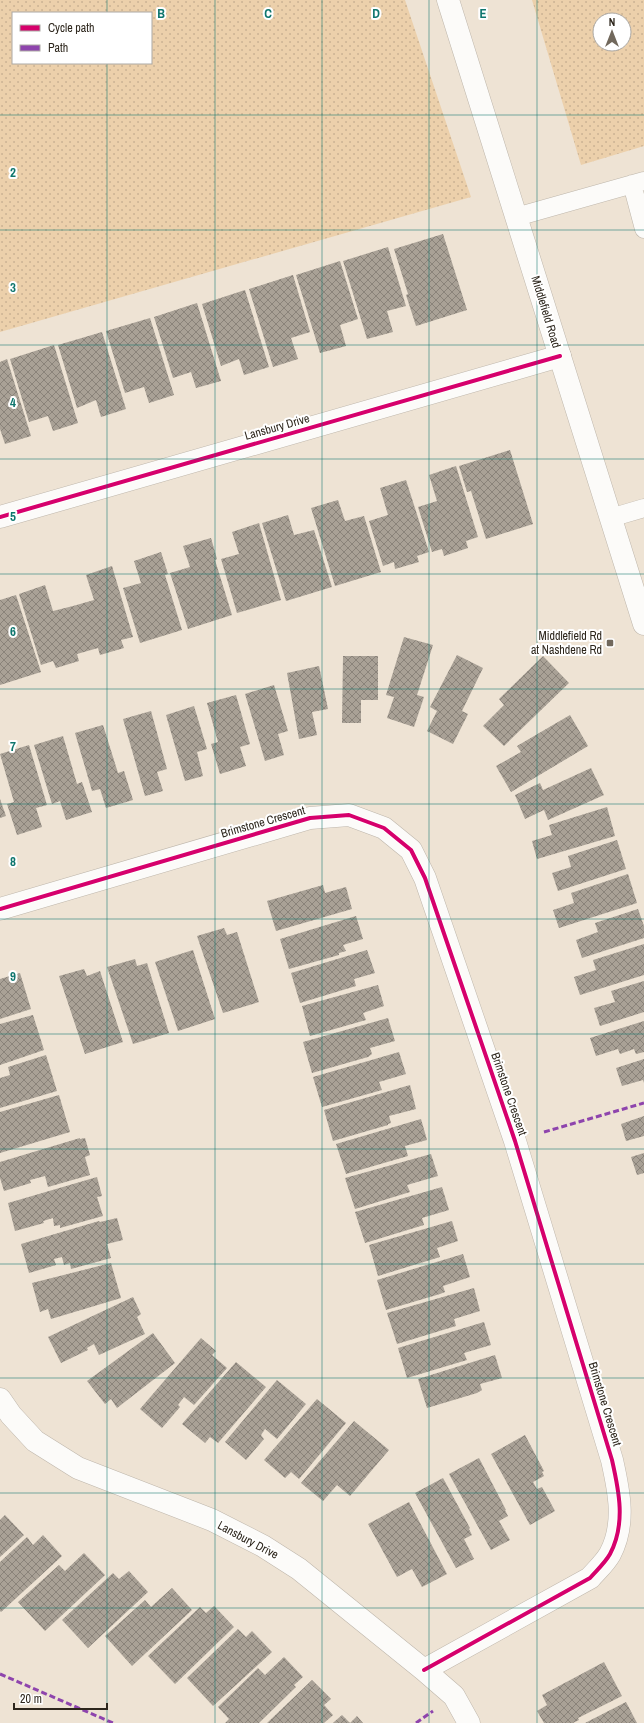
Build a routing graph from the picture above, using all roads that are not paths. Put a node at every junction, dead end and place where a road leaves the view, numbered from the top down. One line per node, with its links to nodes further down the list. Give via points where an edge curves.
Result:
1 (448, 0): 3 (street, Middlefield Road)
2 (638, 182): 3 (lane); 4 (lane)
3 (516, 217): 5 (street, Middlefield Road)
4 (644, 229)
5 (560, 356): 7 (street, Lansbury Drive); 8 (street, Middlefield Road)
6 (644, 508): 8 (lane)
7 (0, 517)
8 (610, 518): 9 (street, Middlefield Road)
9 (644, 624)
10 (0, 909): 12 (street, Brimstone Crescent, via 310,818 349,815 384,828 411,850 425,878 517,1149 612,1460 619,1493 620,1515 617,1537 610,1555 590,1578)
11 (0, 1399): 12 (street, Lansbury Drive, via 35,1441 78,1468 212,1520 263,1546 299,1569)
12 (424, 1670): 13 (street, Lansbury Drive, via 454,1696)
13 (469, 1723)

